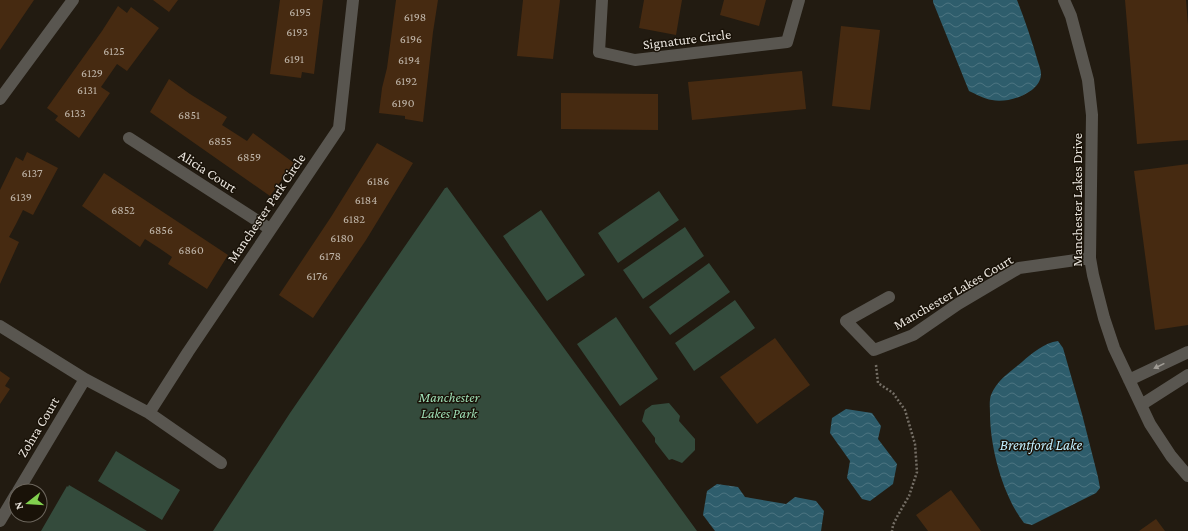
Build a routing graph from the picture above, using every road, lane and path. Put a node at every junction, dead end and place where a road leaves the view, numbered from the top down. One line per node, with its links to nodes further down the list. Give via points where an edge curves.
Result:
1 (73, 0): 6 (street)
2 (353, 0): 8 (street, Manchester Park Circle, via 339,128)
3 (602, 0): 4 (street, Signature Circle, via 599,52 635,60 787,42)
4 (799, 0)
5 (1064, 0): 9 (street, Manchester Lakes Drive, via 1071,16 1088,80 1092,115)
6 (0, 99)
7 (130, 138): 8 (street, Alicia Court)
8 (270, 229): 18 (street, Manchester Park Circle)
9 (1090, 258): 12 (street, Manchester Lakes Court, via 1019,268 958,304 913,335); 16 (street, Manchester Lakes Drive, via 1104,318)
10 (889, 297): 12 (street, Manchester Lakes Court, via 846,321)
11 (0, 326): 15 (street)
12 (874, 350): 24 (path, via 878,383 893,393 905,410 915,444 917,472)
13 (1188, 352): 16 (street, one-way to 16)
14 (1188, 375): 17 (street)
15 (85, 379): 18 (street); 21 (street, Zohra Court)
16 (1129, 380): 17 (street, Manchester Lakes Drive)
17 (1140, 405): 20 (street, Manchester Lakes Drive, via 1171,456)
18 (149, 413): 19 (street)
19 (221, 463)
20 (1188, 476)
21 (23, 483)
22 (8, 508): 23 (street)
23 (0, 521)
24 (892, 531)

